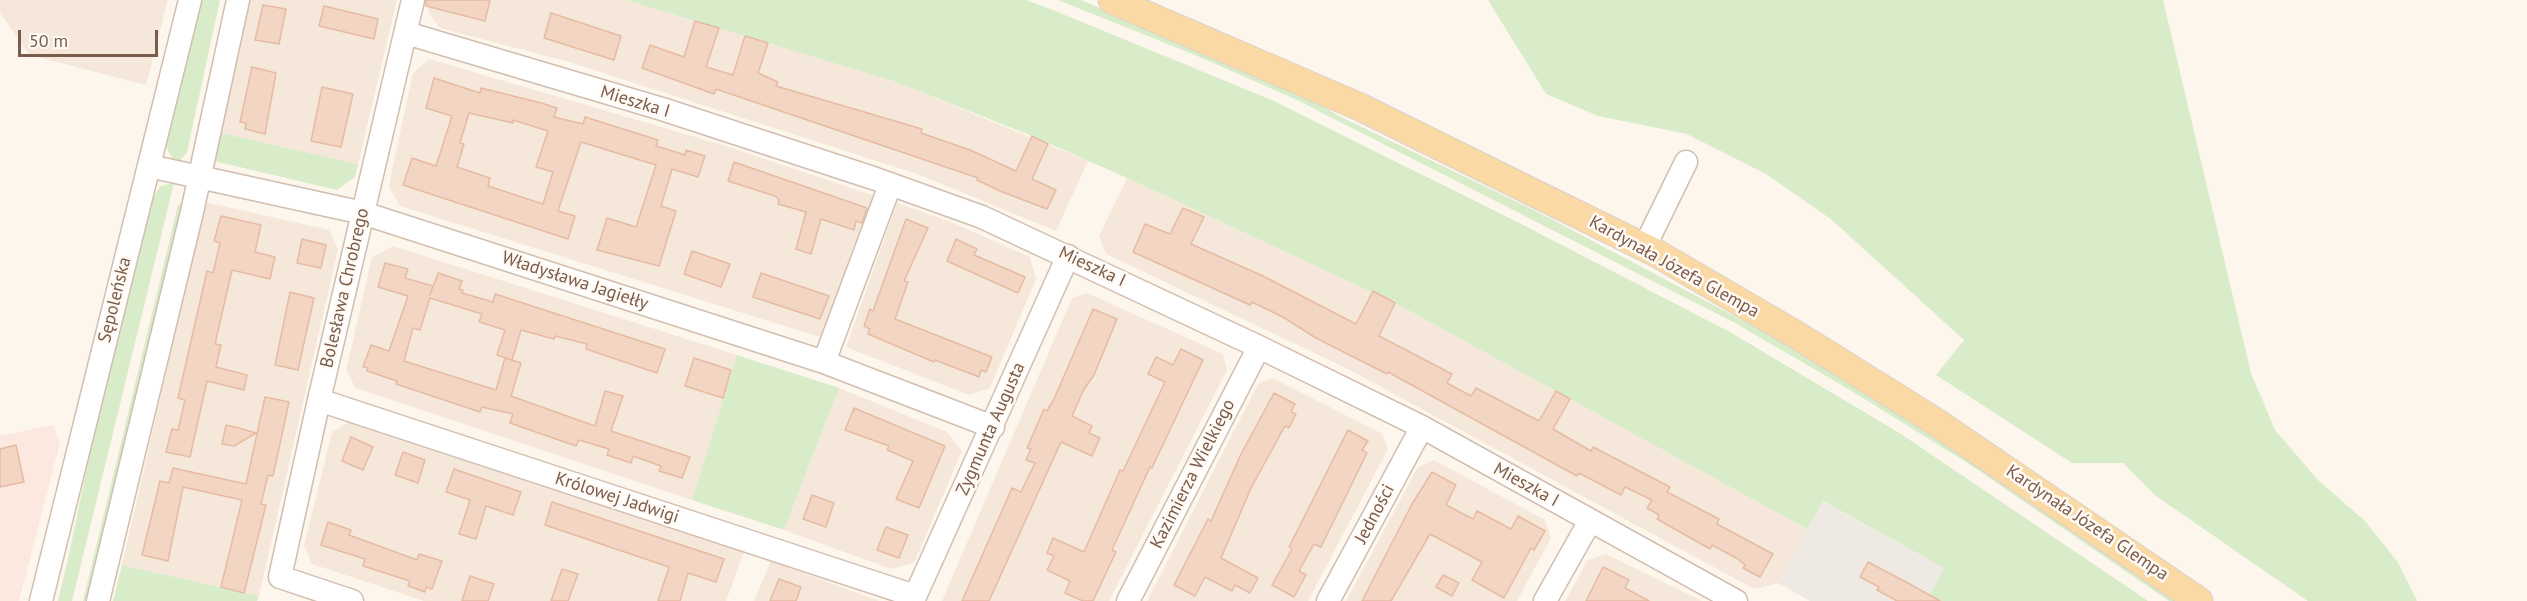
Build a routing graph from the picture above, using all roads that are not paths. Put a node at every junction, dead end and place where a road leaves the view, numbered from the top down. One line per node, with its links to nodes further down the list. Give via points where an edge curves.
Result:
1 (190, 0): 7 (street, Sępoleńska)
2 (238, 0): 8 (street)
3 (413, 0): 5 (street, Bolesława Chrobrego)
4 (1112, 0): 11 (main road, Kardynała Józefa Glempa, via 1360,107)
5 (406, 33): 9 (street, Mieszka I, via 662,109); 10 (street, Bolesława Chrobrego)
6 (1686, 162): 11 (street)
7 (149, 166): 8 (street, Władysława Jagiełły); 21 (street, Sępoleńska)
8 (200, 178): 10 (street, Władysława Jagiełły); 22 (street)
9 (890, 184): 12 (street, Mieszka I, via 982,217); 14 (street)
10 (363, 213): 14 (street, Władysława Jagiełły); 15 (street, Bolesława Chrobrego)
11 (1644, 248): 27 (main road, Kardynała Józefa Glempa, via 1800,337 1934,420)
12 (1068, 256): 13 (street, Mieszka I); 16 (street, Zygmunta Augusta)
13 (1258, 347): 17 (street, Mieszka I); 23 (street, Kazimierza Wielkiego)
14 (824, 362): 16 (street, Władysława Jagiełły)
15 (319, 400): 19 (street, Bolesława Chrobrego, via 280,577); 20 (street, Królowej Jadwigi)
16 (993, 427): 20 (street, Zygmunta Augusta)
17 (1422, 427): 18 (street, Mieszka I); 24 (street, Jedności)
18 (1590, 521): 25 (street); 26 (street, Mieszka I)
19 (338, 599)
20 (914, 599)
21 (41, 601)
22 (98, 601)
23 (1128, 601)
24 (1328, 601)
25 (1545, 601)
26 (1736, 601)
27 (2199, 601)

